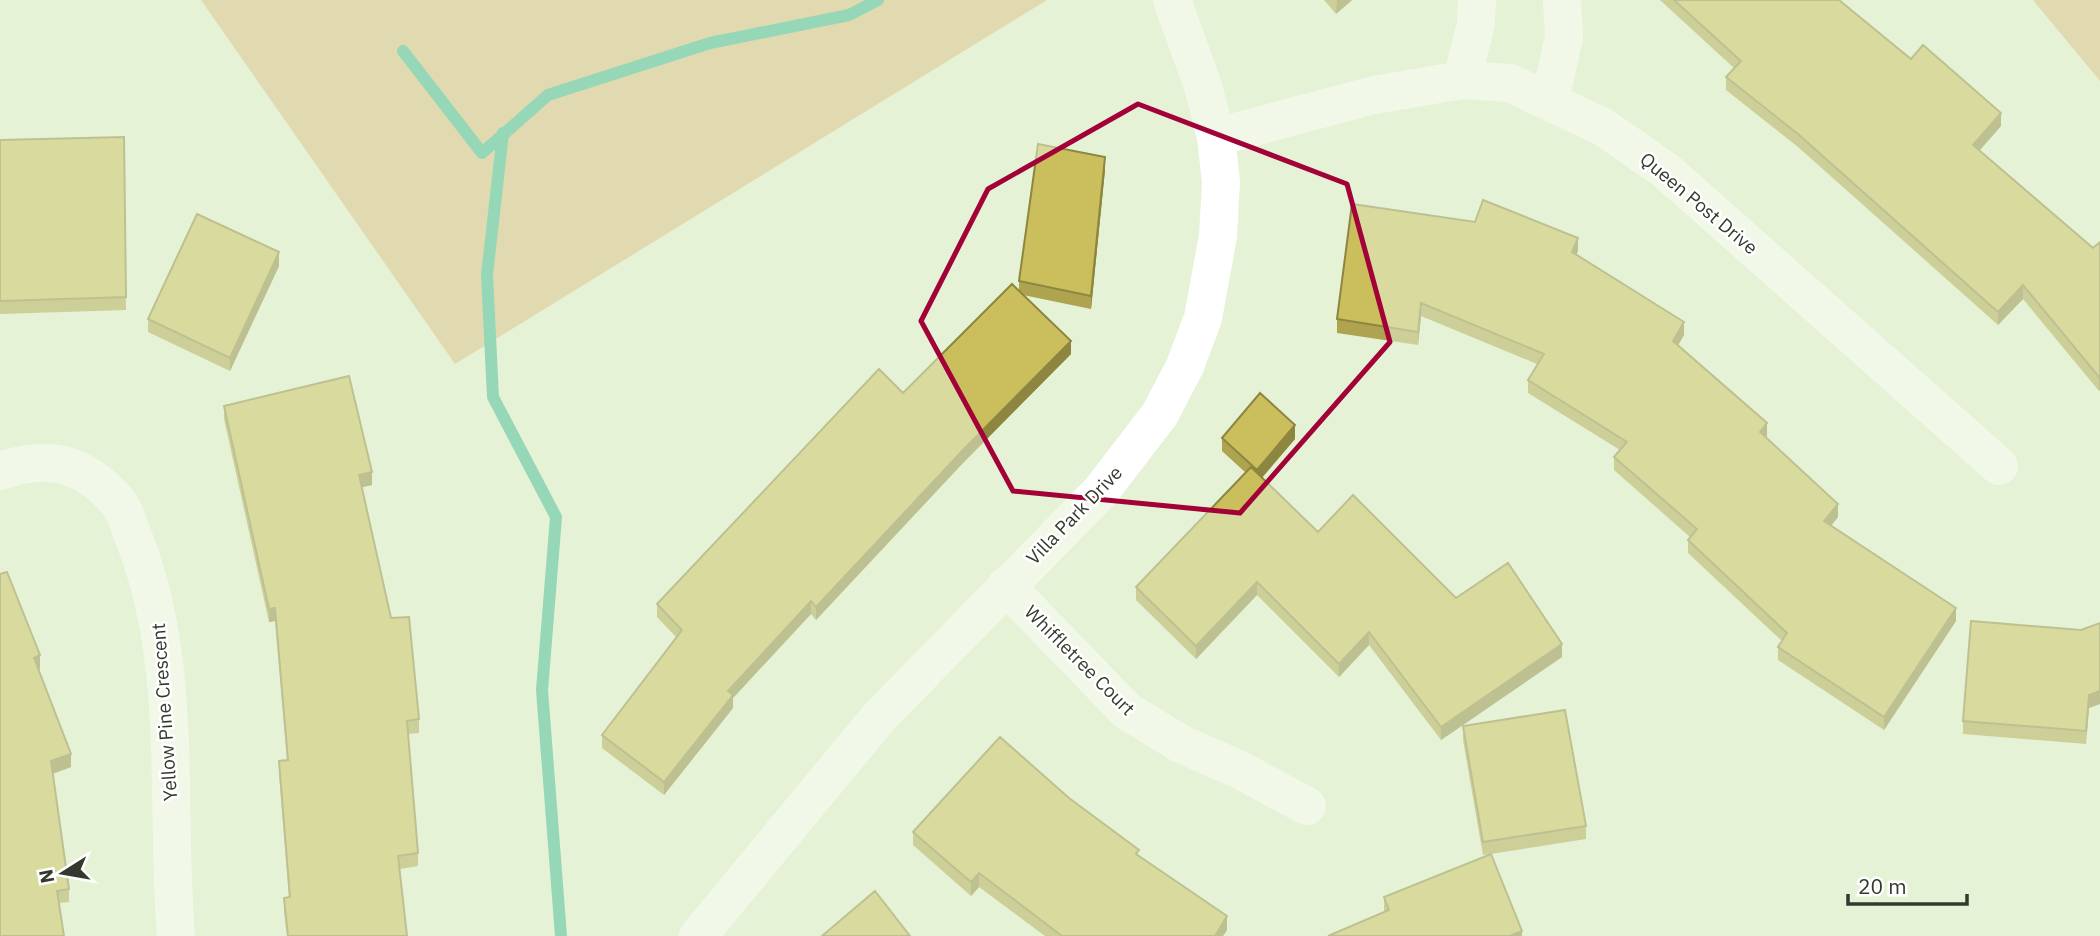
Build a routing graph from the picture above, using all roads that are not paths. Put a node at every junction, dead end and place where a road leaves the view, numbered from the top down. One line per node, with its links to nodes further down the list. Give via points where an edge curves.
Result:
1 (1172, 0): 6 (street, Villa Park Drive)
2 (1477, 0): 4 (street)
3 (1562, 0): 5 (street, via 1563,37)
4 (1462, 79): 5 (street, Queen Post Drive, via 1510,83); 6 (street, Queen Post Drive, via 1374,95)
5 (1550, 100): 7 (street, Queen Post Drive, via 1603,127 1665,170)
6 (1216, 136): 9 (street, Villa Park Drive, via 1221,183 1218,236 1203,318 1185,366 1160,414 1130,456)
7 (1999, 466)
8 (0, 471): 11 (street, Yellow Pine Crescent, via 26,462 65,463 91,478 120,503 140,554 158,617 164,671)
9 (1006, 586): 10 (street, Whiffletree Court, via 1127,711 1181,744); 12 (street, Villa Park Drive, via 880,716)
10 (1307, 806)
11 (176, 936)
12 (698, 936)

